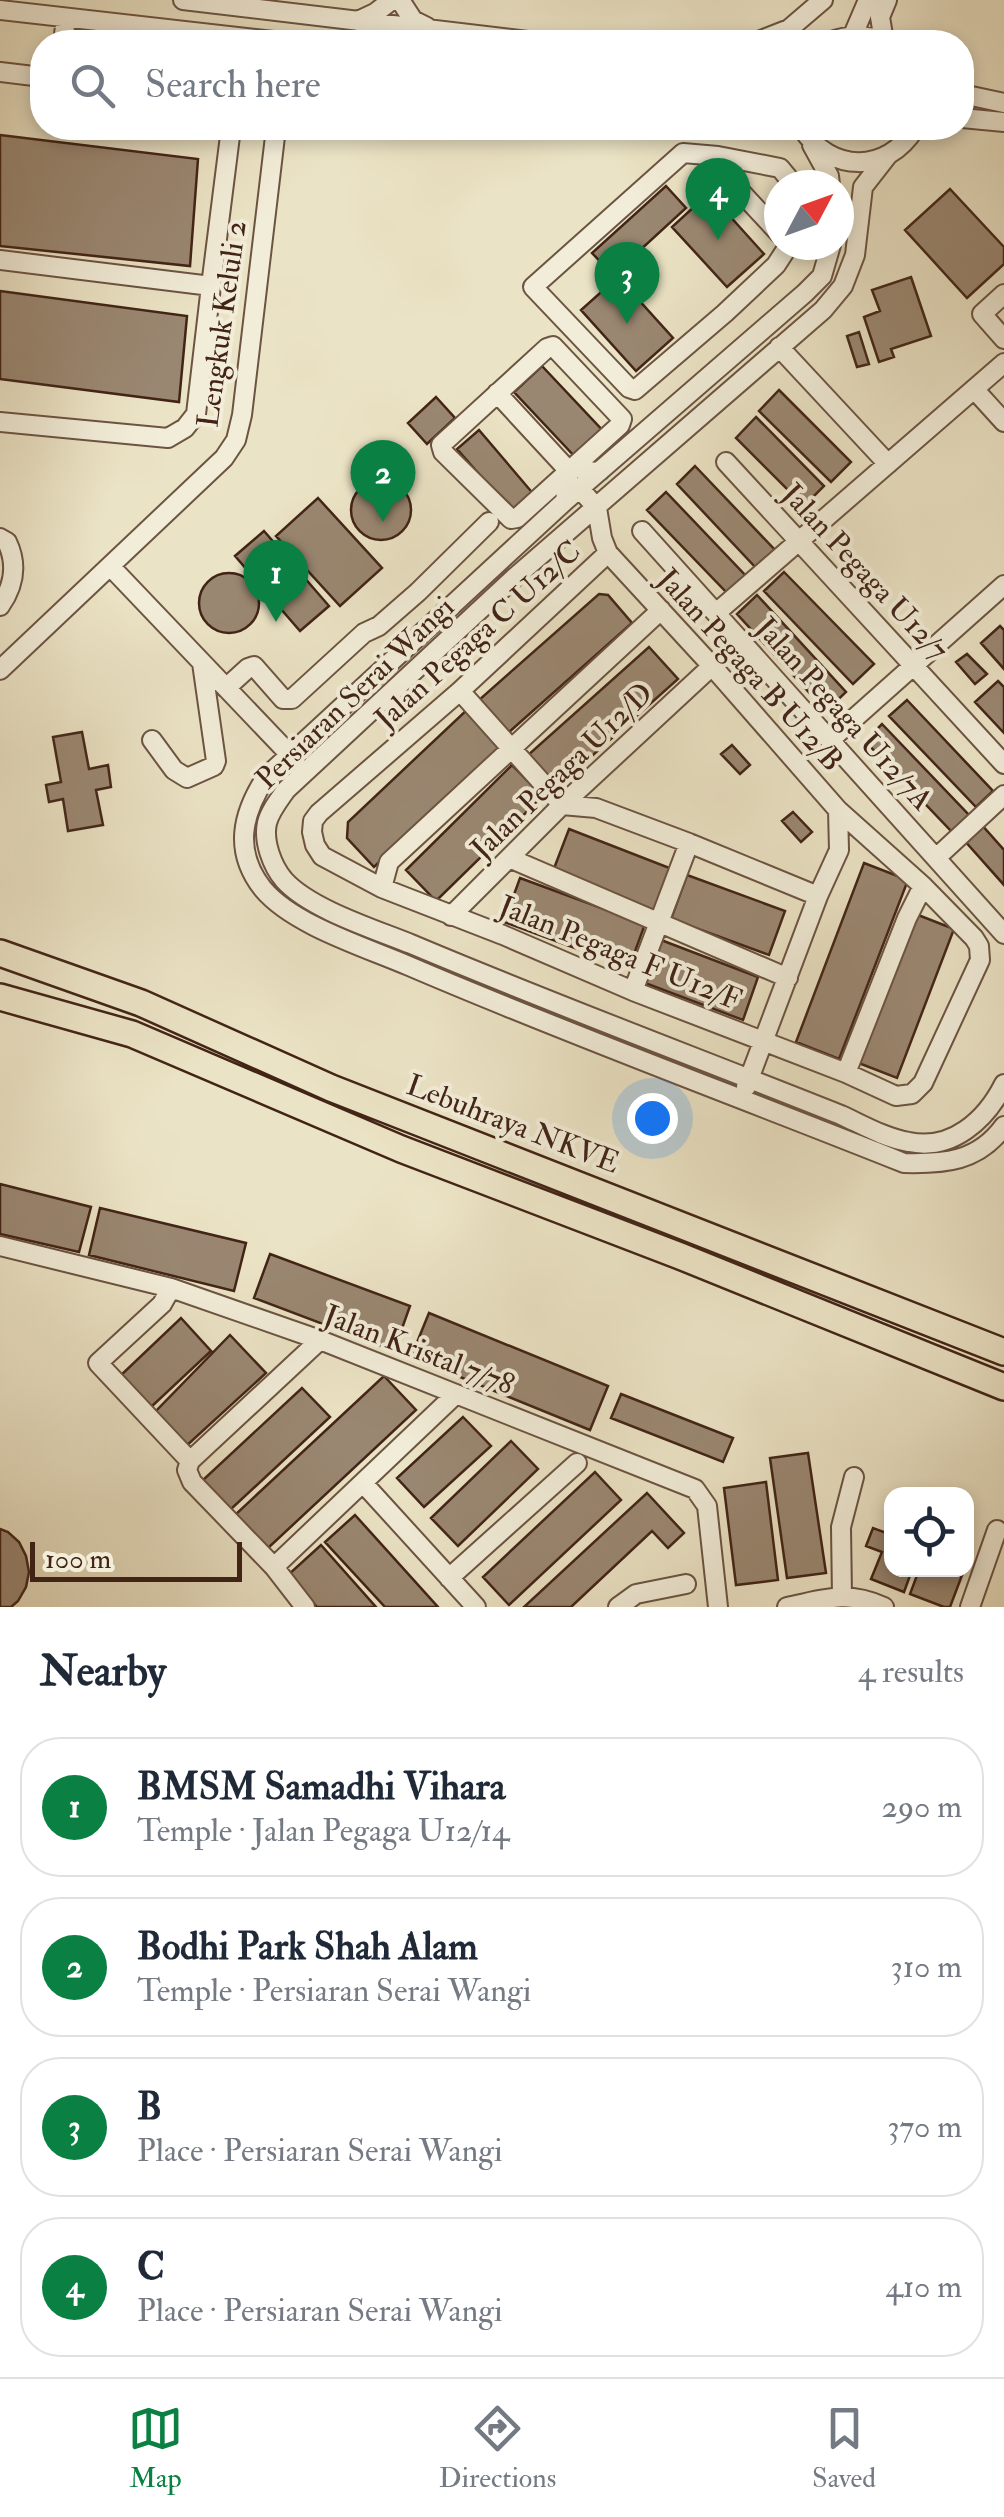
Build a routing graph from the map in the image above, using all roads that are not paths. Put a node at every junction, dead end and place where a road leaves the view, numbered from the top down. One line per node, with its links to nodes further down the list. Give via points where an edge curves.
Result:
1 (182, 0): 9 (street)
2 (392, 0): 9 (street)
3 (400, 0): 12 (street, via 413,20)
4 (824, 0): 13 (street)
5 (868, 0): 14 (street)
6 (887, 0): 15 (street)
7 (0, 10): 8 (street)
8 (66, 18): 10 (street); 11 (street)
9 (358, 21): 12 (street)
10 (64, 30)
11 (163, 30)
12 (432, 30)
13 (784, 30)
14 (855, 30)
15 (883, 30)
16 (0, 72): 17 (street)
17 (30, 75)
18 (1004, 93): 19 (street)
19 (974, 94)
20 (974, 97): 21 (street)
21 (1004, 103)
22 (974, 119): 23 (street)
23 (1004, 122)
24 (229, 140): 37 (street)
25 (275, 140): 61 (street, Lengkuk Keluli 2, via 236,440)
26 (810, 140): 32 (street)
27 (812, 140): 29 (street, via 838,159)
28 (906, 140): 29 (street, Persiaran Serai Wangi)
29 (888, 155): 43 (street, Persiaran Serai Wangi, via 862,187 855,255 843,286)
30 (718, 156): 31 (street); 33 (street, via 724,174); 40 (street, via 681,154 533,286 632,390)
31 (782, 170)
32 (827, 170)
33 (764, 217)
34 (0, 260): 37 (street)
35 (779, 260): 39 (street)
36 (827, 260): 42 (street, Persiaran Serai Wangi, via 822,276)
37 (211, 286): 48 (street, via 196,414 185,428 168,438)
38 (1004, 294): 41 (street, via 982,314)
39 (726, 312): 40 (street); 42 (street)
40 (707, 328): 44 (street)
41 (1004, 339)
42 (750, 340): 44 (street, Persiaran Serai Wangi)
43 (780, 347): 51 (street); 55 (street, Persiaran Serai Wangi)
44 (732, 356): 53 (street, Persiaran Serai Wangi)
45 (1004, 363): 46 (street)
46 (974, 389): 49 (street); 51 (street)
47 (497, 393): 52 (street); 52 (street, via 553,346 608,402 622,422); 52 (street, via 443,442 442,452 511,519)
48 (0, 422)
49 (1004, 422)
50 (726, 462): 59 (street, Jalan Pegaga U12/7)
51 (888, 464): 59 (street)
52 (570, 471): 53 (street); 54 (street)
53 (600, 471): 54 (street, Persiaran Serai Wangi)
54 (572, 494): 55 (street); 75 (street, Persiaran Serai Wangi)
55 (597, 508): 60 (street, Jalan Pegaga B U12/B); 77 (street, Persiaran Serai Wangi)
56 (489, 522): 70 (street, via 292,699 283,699 254,666)
57 (642, 531): 65 (street, Jalan Pegaga U12/7A)
58 (0, 538): 63 (street, via 14,556 11,590)
59 (798, 540): 65 (street); 67 (street, Jalan Pegaga U12/7)
60 (608, 553): 64 (street, Jalan Pegaga B U12/B); 71 (street, Jalan Pegaga C U12/C)
61 (110, 566): 66 (street); 69 (street, Lengkuk Keluli 2)
62 (1002, 590): 67 (street)
63 (0, 606)
64 (660, 610): 68 (street, Jalan Pegaga B U12/B); 74 (street)
65 (716, 613): 73 (street, Jalan Pegaga U12/7A)
66 (202, 663): 70 (street); 72 (street, via 214,766 188,778)
67 (914, 665): 73 (street); 76 (street, Jalan Pegaga U12/7)
68 (712, 666): 79 (street, Jalan Pegaga U12/D); 80 (street, Jalan Pegaga B U12/B)
69 (0, 670)
70 (226, 688): 75 (street)
71 (460, 691): 74 (street); 82 (street, Jalan Pegaga C U12/C, via 319,813)
72 (152, 740)
73 (830, 740): 84 (street, Jalan Pegaga U12/7A)
74 (510, 748): 79 (street); 86 (street, via 388,862)
75 (290, 755): 77 (street); 99 (street, Persiaran Serai Wangi, via 255,794 242,837 262,888 285,911)
76 (1004, 764)
77 (306, 772): 97 (street, Persiaran Serai Wangi, via 266,824 281,877 300,895)
78 (1004, 795): 84 (street)
79 (562, 805): 81 (street, via 596,808); 83 (street, Jalan Pegaga U12/D)
80 (838, 810): 85 (street); 87 (street, Jalan Pegaga B U12/B, via 839,850)
81 (689, 843): 87 (street); 89 (street)
82 (315, 845): 86 (street, Jalan Pegaga F U12/F, via 335,865)
83 (509, 858): 88 (street, Jalan Pegaga U12/D); 89 (street)
84 (936, 858): 90 (street, Jalan Pegaga U12/7A)
85 (923, 886): 96 (street); 96 (street, Jalan Pegaga F U12/F, via 974,938 980,960 924,1084 896,1096)
86 (382, 888): 88 (street, Jalan Pegaga F U12/F)
87 (818, 896): 92 (street, Jalan Pegaga B U12/B)
88 (452, 916): 93 (street, Jalan Pegaga F U12/F)
89 (658, 920): 92 (street); 93 (street)
90 (1004, 934)
91 (0, 953): 104 (highway, Lebuhraya NKVE)
92 (788, 978): 95 (street, Jalan Pegaga B U12/B)
93 (634, 991): 95 (street, Jalan Pegaga F U12/F)
94 (0, 997): 105 (highway, Lebuhraya NKVE, via 132,1034 401,1149)
95 (763, 1040): 96 (street, Jalan Pegaga F U12/F); 97 (street, Jalan Pegaga B U12/B)
96 (846, 1073)
97 (750, 1078): 98 (street, Persiaran Serai Wangi, via 882,1134 933,1144 957,1137 982,1117); 99 (street, Jalan Pegaga B U12/B)
98 (1004, 1084)
99 (742, 1098): 100 (street, Persiaran Serai Wangi, via 904,1163 971,1156)
100 (1004, 1126)
101 (0, 1246): 102 (street, Jalan Kristal 7/78)
102 (170, 1288): 103 (street, Jalan Kristal 7/78); 107 (street, via 162,1304 98,1364)
103 (320, 1340): 106 (street, Jalan Kristal 7/78); 107 (street)
104 (1004, 1352)
105 (1004, 1387)
106 (456, 1394): 110 (street); 119 (street, Jalan Kristal 7/78, via 695,1489 707,1506)
107 (190, 1461): 112 (street, via 192,1482)
108 (577, 1462): 113 (street)
109 (854, 1477): 115 (street, via 841,1527)
110 (363, 1482): 112 (street); 113 (street)
111 (997, 1530): 122 (street)
112 (274, 1567): 116 (street)
113 (449, 1578): 117 (street)
114 (686, 1584): 118 (street, via 636,1594)
115 (842, 1596): 120 (street); 121 (street)
116 (300, 1600)
117 (476, 1607)
118 (618, 1607)
119 (718, 1607)
120 (787, 1607)
121 (884, 1607)
122 (970, 1607)

